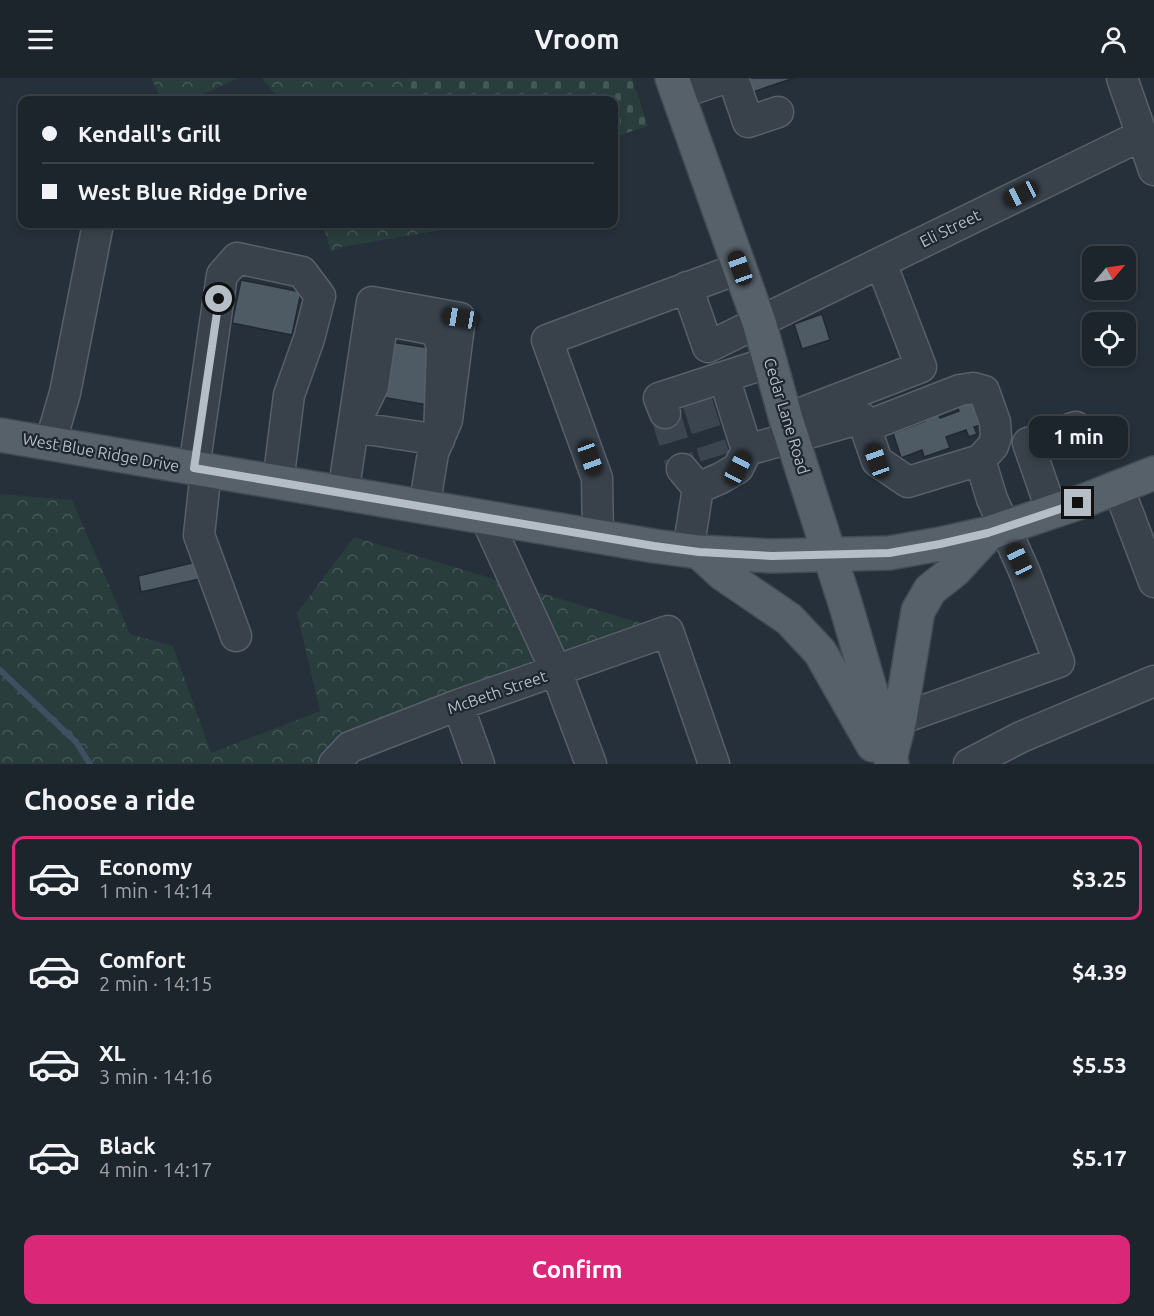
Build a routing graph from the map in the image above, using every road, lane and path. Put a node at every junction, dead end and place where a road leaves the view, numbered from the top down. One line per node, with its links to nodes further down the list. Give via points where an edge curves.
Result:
1 (725, 78): 4 (street)
2 (733, 78): 5 (street, via 748,122)
3 (1122, 78): 6 (street)
4 (675, 86): 10 (main road, Cedar Lane Road)
5 (778, 112)
6 (1142, 135): 7 (street); 9 (street, Eli Street)
7 (1154, 170)
8 (97, 228): 22 (street, via 65,393)
9 (881, 263): 12 (street, Eli Street); 19 (street, via 921,367)
10 (740, 268): 11 (street); 12 (main road, Cedar Lane Road)
11 (687, 287): 12 (street, Eli Street, via 708,347); 34 (street, via 547,340 597,478)
12 (759, 322): 13 (main road, Cedar Lane Road)
13 (770, 362): 14 (street); 19 (main road, Cedar Lane Road)
14 (724, 377): 15 (street, via 694,394 659,398); 23 (street)
15 (665, 413)
16 (353, 427): 21 (street); 21 (street, via 372,302 460,318 447,420); 29 (street)
17 (865, 427): 19 (street, via 862,418); 24 (street, via 877,461 908,482); 24 (street, via 960,390 984,391 996,437)
18 (1076, 427): 31 (street, via 1028,443)
19 (789, 429): 23 (street); 36 (main road, Cedar Lane Road)
20 (0, 435): 22 (main road, West Blue Ridge Drive)
21 (439, 440): 30 (street, via 433,453)
22 (50, 444): 25 (main road, West Blue Ridge Drive)
23 (747, 450): 35 (street, via 738,468 704,473)
24 (980, 460): 33 (street)
25 (200, 469): 27 (main road, West Blue Ridge Drive); 27 (street, via 222,275 237,258 302,272 320,296 289,395); 38 (street, via 199,535)
26 (1154, 473): 28 (main road, West Blue Ridge Drive)
27 (278, 483): 29 (main road, West Blue Ridge Drive)
28 (1118, 487): 31 (main road, West Blue Ridge Drive); 37 (street)
29 (343, 494): 30 (main road, West Blue Ridge Drive)
30 (424, 508): 32 (main road, West Blue Ridge Drive)
31 (1052, 512): 33 (main road, West Blue Ridge Drive)
32 (486, 518): 34 (main road, West Blue Ridge Drive); 39 (street)
33 (997, 530): 36 (main road, West Blue Ridge Drive, via 889,553); 42 (main road, via 930,590 918,611); 42 (street, via 1025,573 1059,662)
34 (598, 537): 35 (main road, West Blue Ridge Drive)
35 (694, 551): 36 (main road, West Blue Ridge Drive, via 772,556); 44 (main road, via 789,619 820,652)
36 (830, 553): 44 (main road, Cedar Lane Road)
37 (1154, 582)
38 (236, 636)
39 (556, 671): 41 (street, McBeth Street); 46 (street); 47 (street, McBeth Street, via 668,631)
40 (1154, 681): 48 (street, via 1021,737)
41 (458, 705): 43 (street, McBeth Street); 45 (street)
42 (900, 719): 44 (main road)
43 (347, 758)
44 (889, 762)
45 (479, 764)
46 (591, 764)
47 (714, 764)
48 (969, 764)

